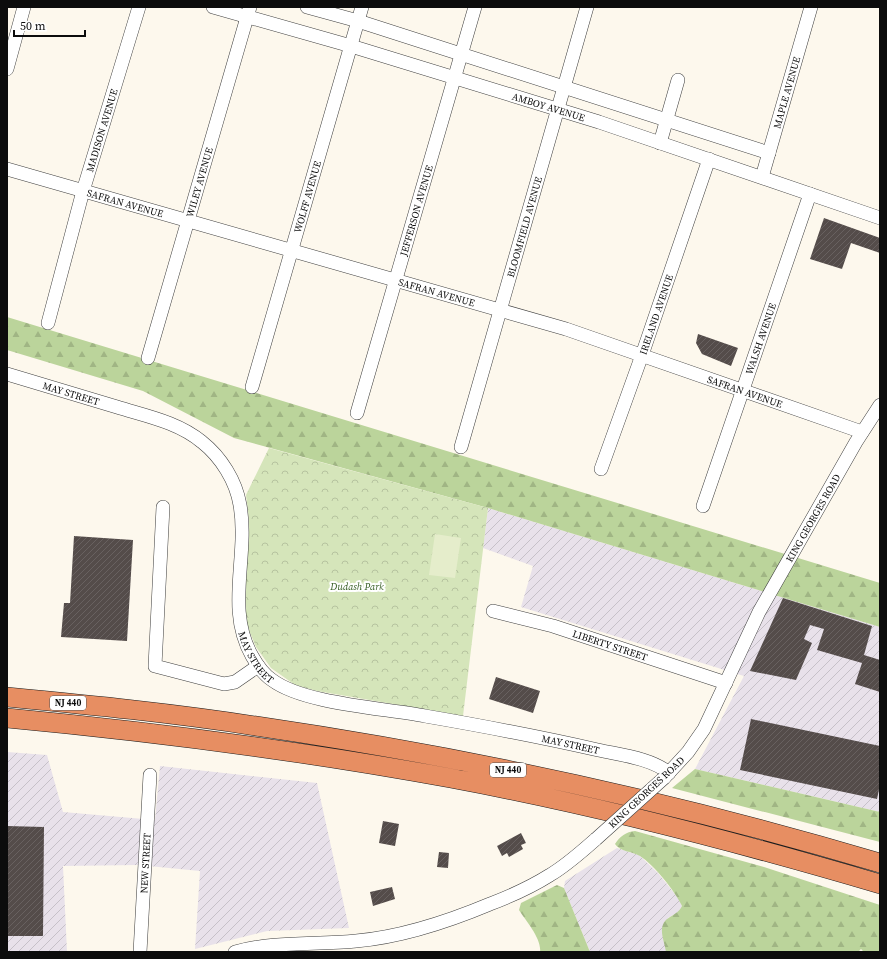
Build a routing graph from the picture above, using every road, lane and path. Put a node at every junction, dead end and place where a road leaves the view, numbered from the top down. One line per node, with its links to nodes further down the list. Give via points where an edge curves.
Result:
1 (24, 7): 13 (street)
2 (139, 7): 24 (street, MADISON AVENUE)
3 (213, 7): 9 (street, AMBOY AVENUE)
4 (307, 7): 10 (street)
5 (362, 7): 10 (street, WOLFF AVENUE)
6 (475, 7): 12 (street, JEFFERSON AVENUE)
7 (587, 7): 16 (street, BLOOMFIELD AVENUE)
8 (811, 7): 20 (street, MAPLE AVENUE)
9 (248, 12): 11 (street, AMBOY AVENUE); 27 (street, WILEY AVENUE)
10 (358, 21): 11 (street, WOLFF AVENUE); 12 (street)
11 (351, 46): 14 (street, AMBOY AVENUE); 28 (street, WOLFF AVENUE)
12 (461, 54): 14 (street, JEFFERSON AVENUE); 16 (street)
13 (7, 69)
14 (455, 78): 17 (street, AMBOY AVENUE); 29 (street, JEFFERSON AVENUE)
15 (678, 80): 18 (street)
16 (563, 87): 17 (street, BLOOMFIELD AVENUE); 18 (street)
17 (556, 109): 19 (street, AMBOY AVENUE); 30 (street, BLOOMFIELD AVENUE)
18 (667, 120): 19 (street); 20 (street)
19 (660, 143): 21 (street, AMBOY AVENUE)
20 (769, 153): 23 (street, MAPLE AVENUE)
21 (709, 159): 23 (street, AMBOY AVENUE); 32 (street, IRELAND AVENUE)
22 (7, 169): 24 (street, SAFRAN AVENUE)
23 (762, 177): 25 (street, AMBOY AVENUE)
24 (83, 191): 27 (street, SAFRAN AVENUE); 31 (street, MADISON AVENUE)
25 (810, 194): 26 (street, AMBOY AVENUE); 36 (street, WALSH AVENUE)
26 (880, 218)
27 (187, 221): 28 (street, SAFRAN AVENUE); 33 (street, WILEY AVENUE)
28 (292, 251): 29 (street, SAFRAN AVENUE); 35 (street, WOLFF AVENUE)
29 (395, 280): 30 (street, SAFRAN AVENUE); 38 (street, JEFFERSON AVENUE)
30 (499, 310): 32 (street, SAFRAN AVENUE); 40 (street, BLOOMFIELD AVENUE)
31 (48, 323)
32 (642, 355): 36 (street, SAFRAN AVENUE); 41 (street, IRELAND AVENUE)
33 (148, 358)
34 (7, 374): 45 (street, MAY STREET, via 170,424 202,442 215,455 234,486 240,505 242,524 239,621 244,642)
35 (252, 387)
36 (743, 390): 39 (street, SAFRAN AVENUE); 42 (street, WALSH AVENUE)
37 (880, 405): 39 (street, KING GEORGES ROAD)
38 (357, 413)
39 (862, 432): 46 (street, KING GEORGES ROAD, via 759,612)
40 (461, 447)
41 (602, 469)
42 (703, 506)
43 (163, 507): 45 (street, via 155,666 224,684 235,682)
44 (493, 611): 46 (street, LIBERTY STREET, via 553,626)
45 (258, 666): 52 (street, MAY STREET, via 286,689 316,698 445,719 569,744 653,764)
46 (726, 683): 52 (street, KING GEORGES ROAD, via 698,737)
47 (7, 684): 49 (highway)
48 (7, 697): 49 (highway, NJ 440)
49 (130, 709): 53 (highway, NJ 440, via 327,737 514,771 726,820)
50 (7, 719): 54 (highway, NJ 440, via 139,731 250,745 452,779 674,828)
51 (150, 775): 55 (street, NEW STREET)
52 (666, 775): 56 (street, KING GEORGES ROAD, bridge, via 564,866 506,897 414,931 369,939 266,946)
53 (880, 863)
54 (880, 884)
55 (140, 952)
56 (234, 952)

